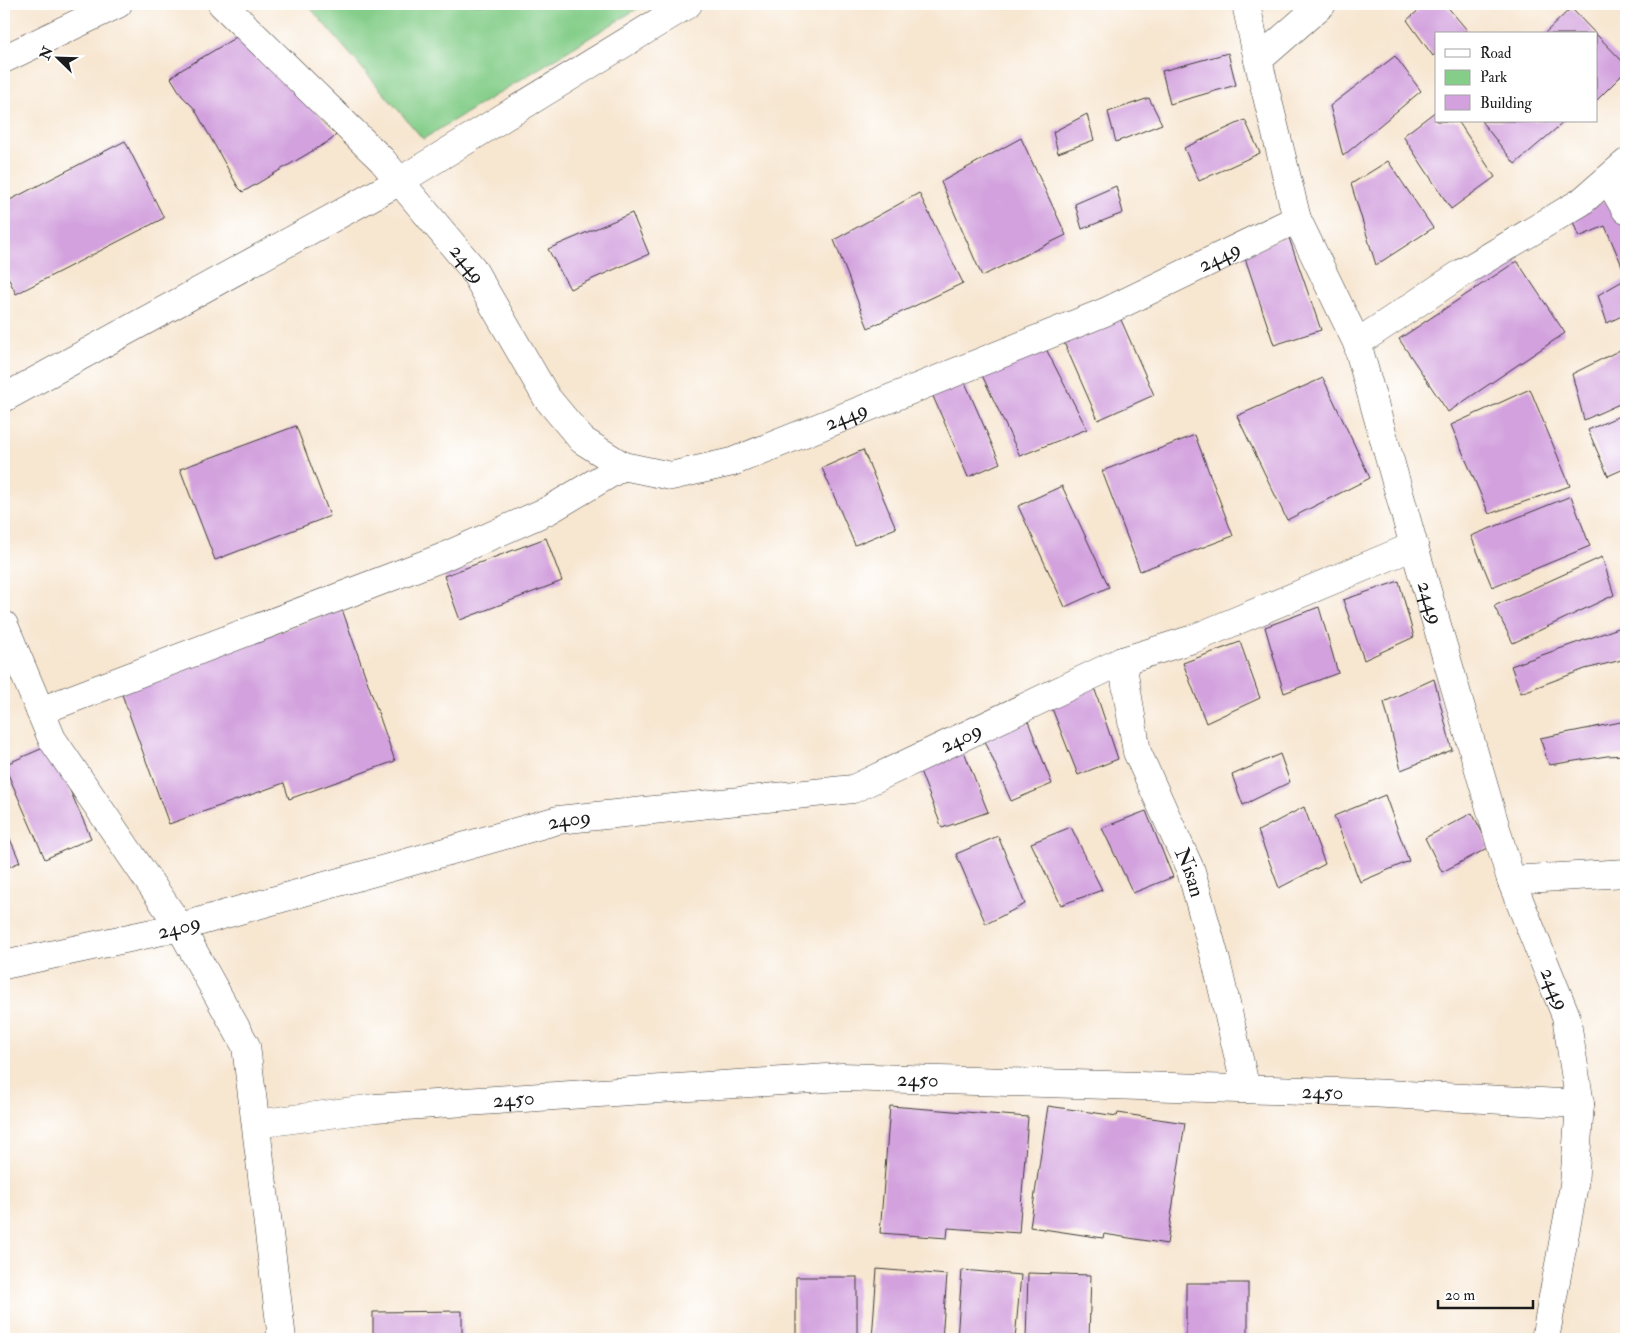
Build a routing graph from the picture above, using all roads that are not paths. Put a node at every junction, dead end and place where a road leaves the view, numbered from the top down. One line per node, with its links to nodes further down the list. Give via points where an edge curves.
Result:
1 (118, 4): 6 (street)
2 (222, 4): 9 (street, 2449)
3 (688, 4): 9 (street)
4 (1246, 4): 7 (street)
5 (1322, 4): 7 (street)
6 (4, 59)
7 (1258, 60): 11 (street)
8 (1617, 171): 10 (street); 12 (street, via 1581,202 1462,273)
9 (400, 181): 13 (street); 14 (street, 2449, via 472,268 547,398 582,440)
10 (1626, 210)
11 (1297, 219): 12 (street, 2449); 14 (street, 2449, via 1105,312 732,462 671,476)
12 (1357, 343): 15 (street, 2449)
13 (4, 398)
14 (623, 466): 18 (street, via 548,510 441,558)
15 (1414, 546): 17 (street, 2409, via 1193,639); 20 (street, 2449)
16 (4, 625): 18 (street)
17 (1122, 661): 21 (street, 2409, via 853,789 558,820); 23 (street, Nisan, via 1137,752 1191,871)
18 (40, 711): 21 (street, via 52,739)
19 (1626, 873): 20 (street)
20 (1511, 880): 24 (street, 2449, via 1566,1016)
21 (180, 927): 22 (street, 2409); 25 (street, via 246,1046)
22 (4, 965)
23 (1246, 1089): 24 (street, 2450); 25 (street, 2450, via 842,1077 375,1108)
24 (1580, 1104): 27 (street, 2449, via 1574,1185)
25 (256, 1124): 26 (street)
26 (282, 1339)
27 (1545, 1339)

